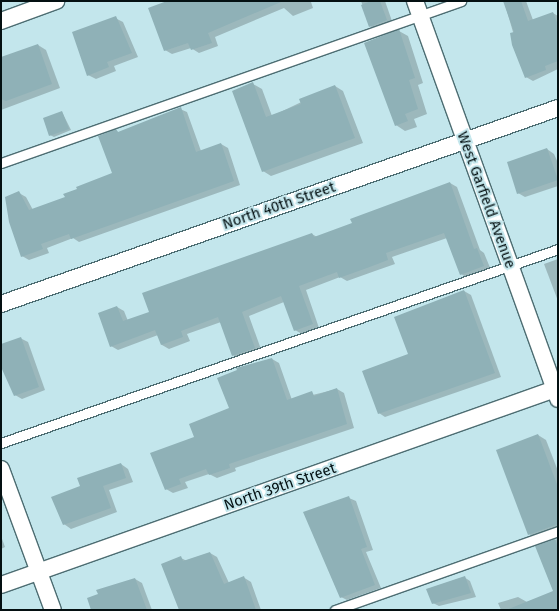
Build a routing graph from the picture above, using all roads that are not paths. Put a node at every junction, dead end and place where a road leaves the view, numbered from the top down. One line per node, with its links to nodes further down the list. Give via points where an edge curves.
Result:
1 (56, 1): 4 (street)
2 (461, 1): 3 (lane)
3 (418, 9): 6 (street, West Garfield Avenue); 7 (lane)
4 (1, 20)
5 (558, 108): 6 (street, North 40th Street)
6 (465, 141): 9 (street, West Garfield Avenue); 10 (street, North 40th Street)
7 (1, 163)
8 (558, 249): 9 (lane)
9 (510, 266): 11 (street, West Garfield Avenue); 12 (lane)
10 (1, 304)
11 (557, 392): 15 (street, North 39th Street)
12 (1, 444)
13 (1, 469): 15 (street)
14 (558, 531): 18 (lane)
15 (39, 571): 16 (street, North 39th Street); 17 (street)
16 (1, 585)
17 (53, 610)
18 (335, 610)

